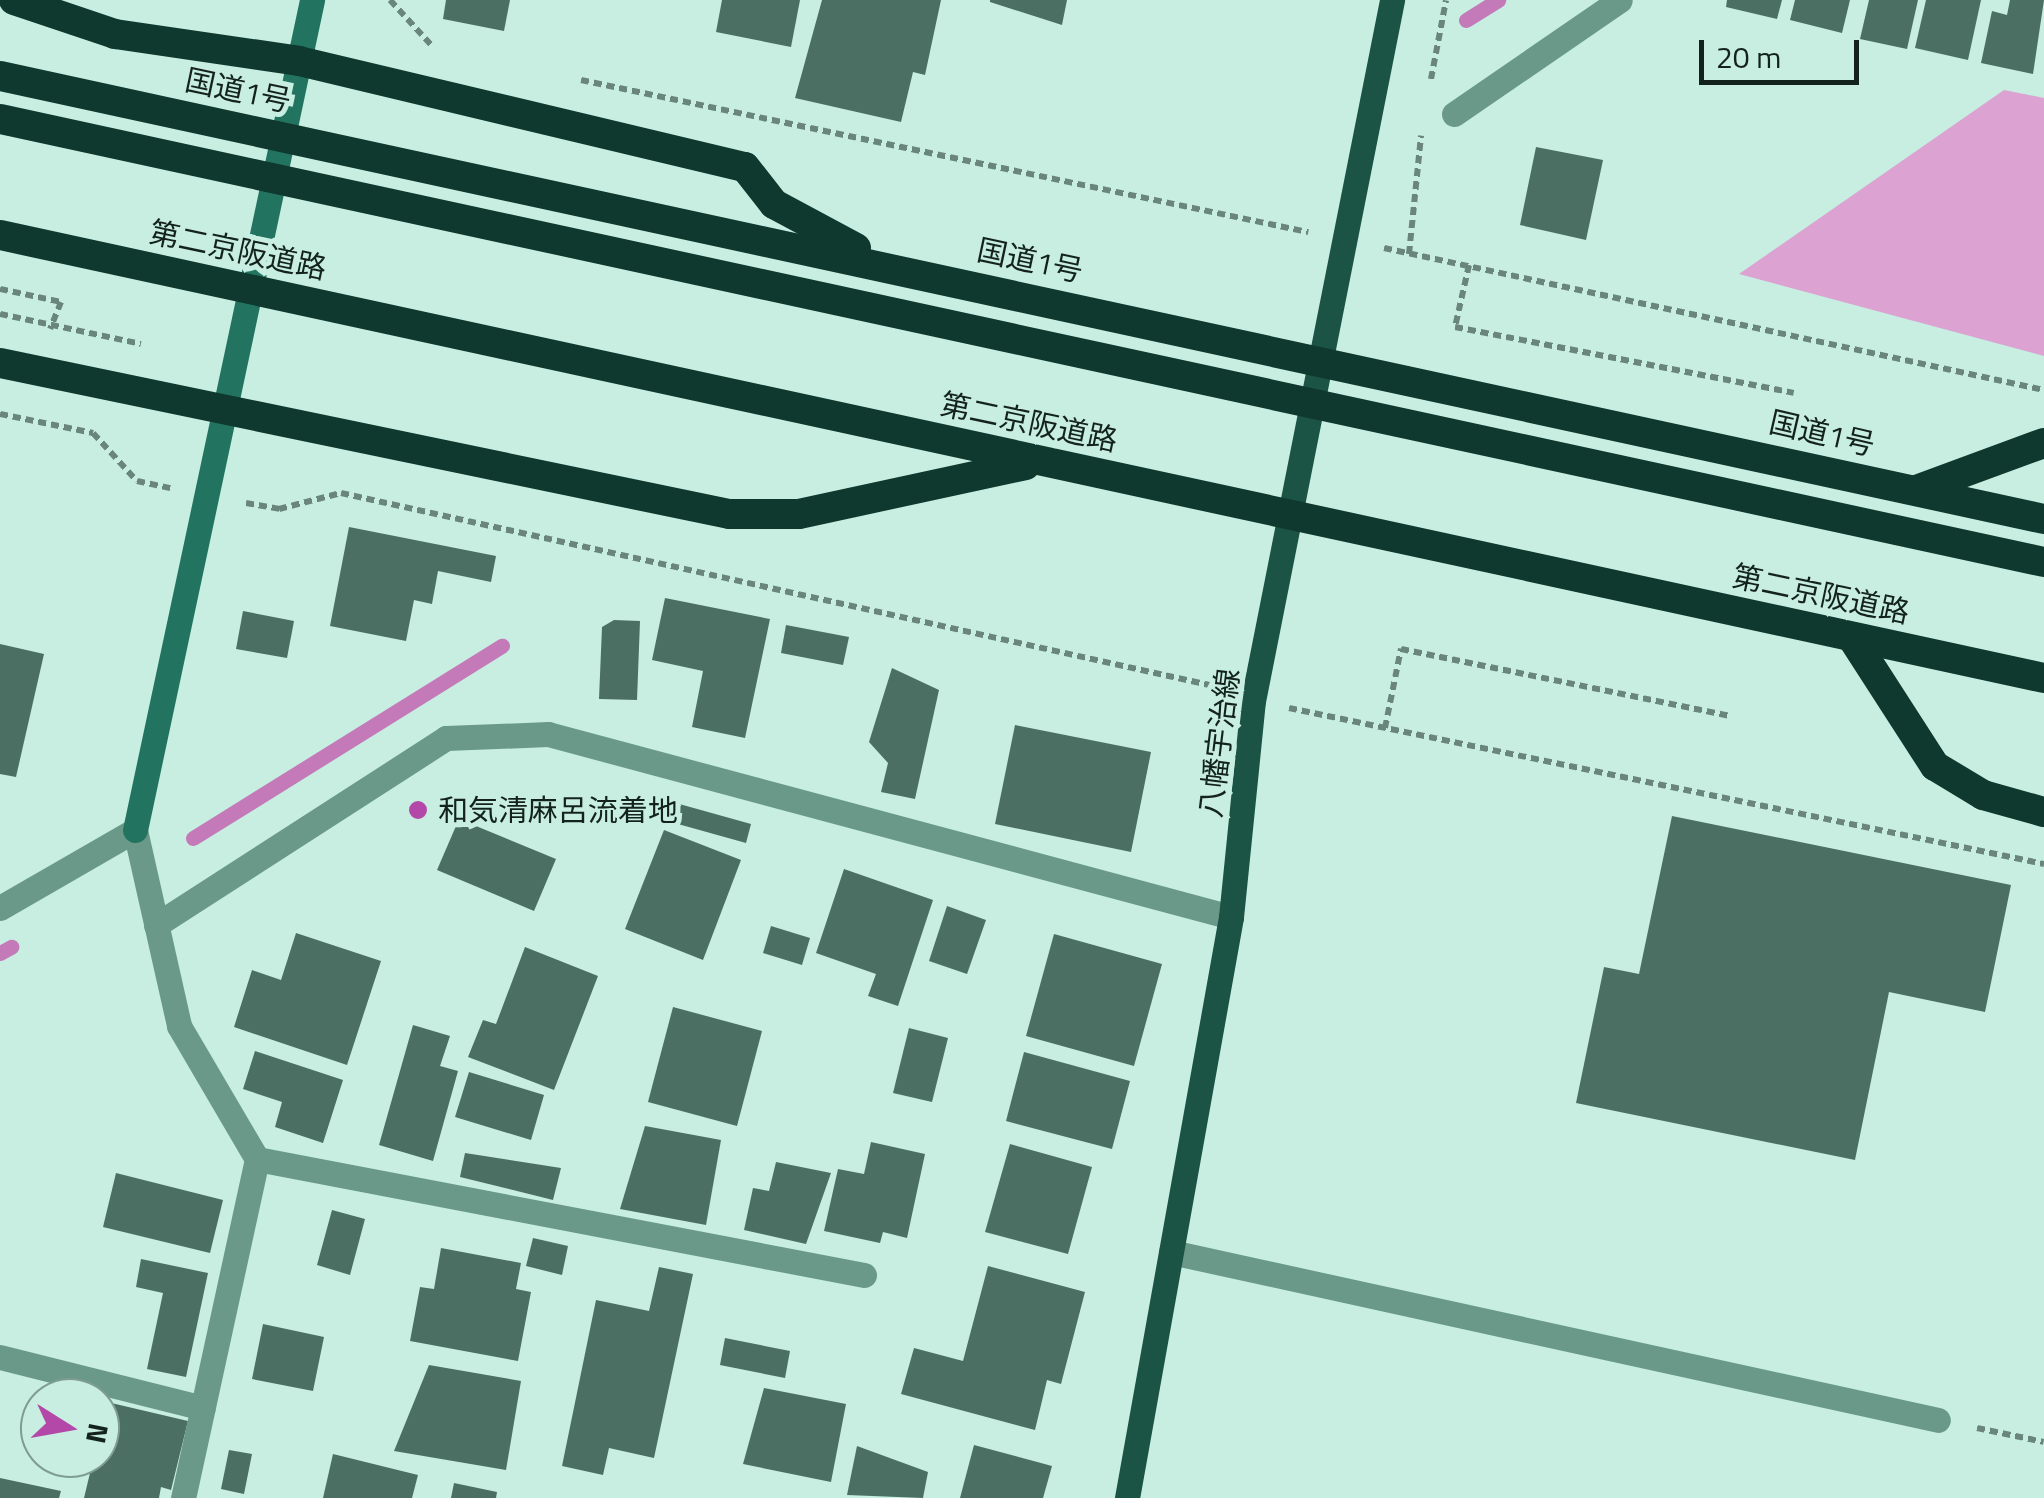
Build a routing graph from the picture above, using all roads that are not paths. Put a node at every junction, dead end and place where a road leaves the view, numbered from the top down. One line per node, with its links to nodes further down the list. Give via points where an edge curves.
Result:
1 (312, 0): 6 (street)
2 (1392, 0): 15 (main road, 八幡宇治線)
3 (1620, 0): 8 (street)
4 (26, 6): 5 (highway); 6 (highway)
5 (0, 7)
6 (299, 61): 10 (street); 13 (highway, via 745,167 774,204)
7 (0, 76): 10 (highway, 国道1号)
8 (1454, 114)
9 (0, 119): 23 (highway)
10 (284, 135): 13 (highway, 国道1号); 14 (street)
11 (0, 234): 25 (highway, 第二京阪道路)
12 (0, 250): 14 (highway)
13 (891, 267): 15 (highway, 国道1号)
14 (248, 302): 17 (street); 19 (highway)
15 (1323, 358): 20 (highway, 国道1号); 21 (main road, 八幡宇治線)
16 (0, 363): 17 (highway)
17 (225, 410): 19 (highway, via 729,514 800,514); 28 (street)
18 (2044, 443): 20 (highway)
19 (1026, 465): 21 (highway)
20 (1916, 490): 22 (highway, 国道1号)
21 (1292, 519): 24 (highway); 30 (main road, 八幡宇治線, via 1253,701)
22 (2044, 519)
23 (2044, 562)
24 (1853, 639): 26 (highway); 27 (highway, via 1935,766 1983,795)
25 (2044, 678)
26 (2044, 689)
27 (2044, 812)
28 (135, 830): 29 (street); 31 (street)
29 (1, 906)
30 (1231, 916): 31 (street, via 548,734 446,738); 33 (main road, 八幡宇治線)
31 (156, 925): 32 (street, via 179,1026)
32 (258, 1159): 34 (street); 36 (street)
33 (1170, 1252): 37 (street); 39 (main road, 八幡宇治線)
34 (864, 1275)
35 (0, 1357): 36 (street)
36 (203, 1408): 38 (street)
37 (1938, 1420)
38 (183, 1498)
39 (1126, 1498)

